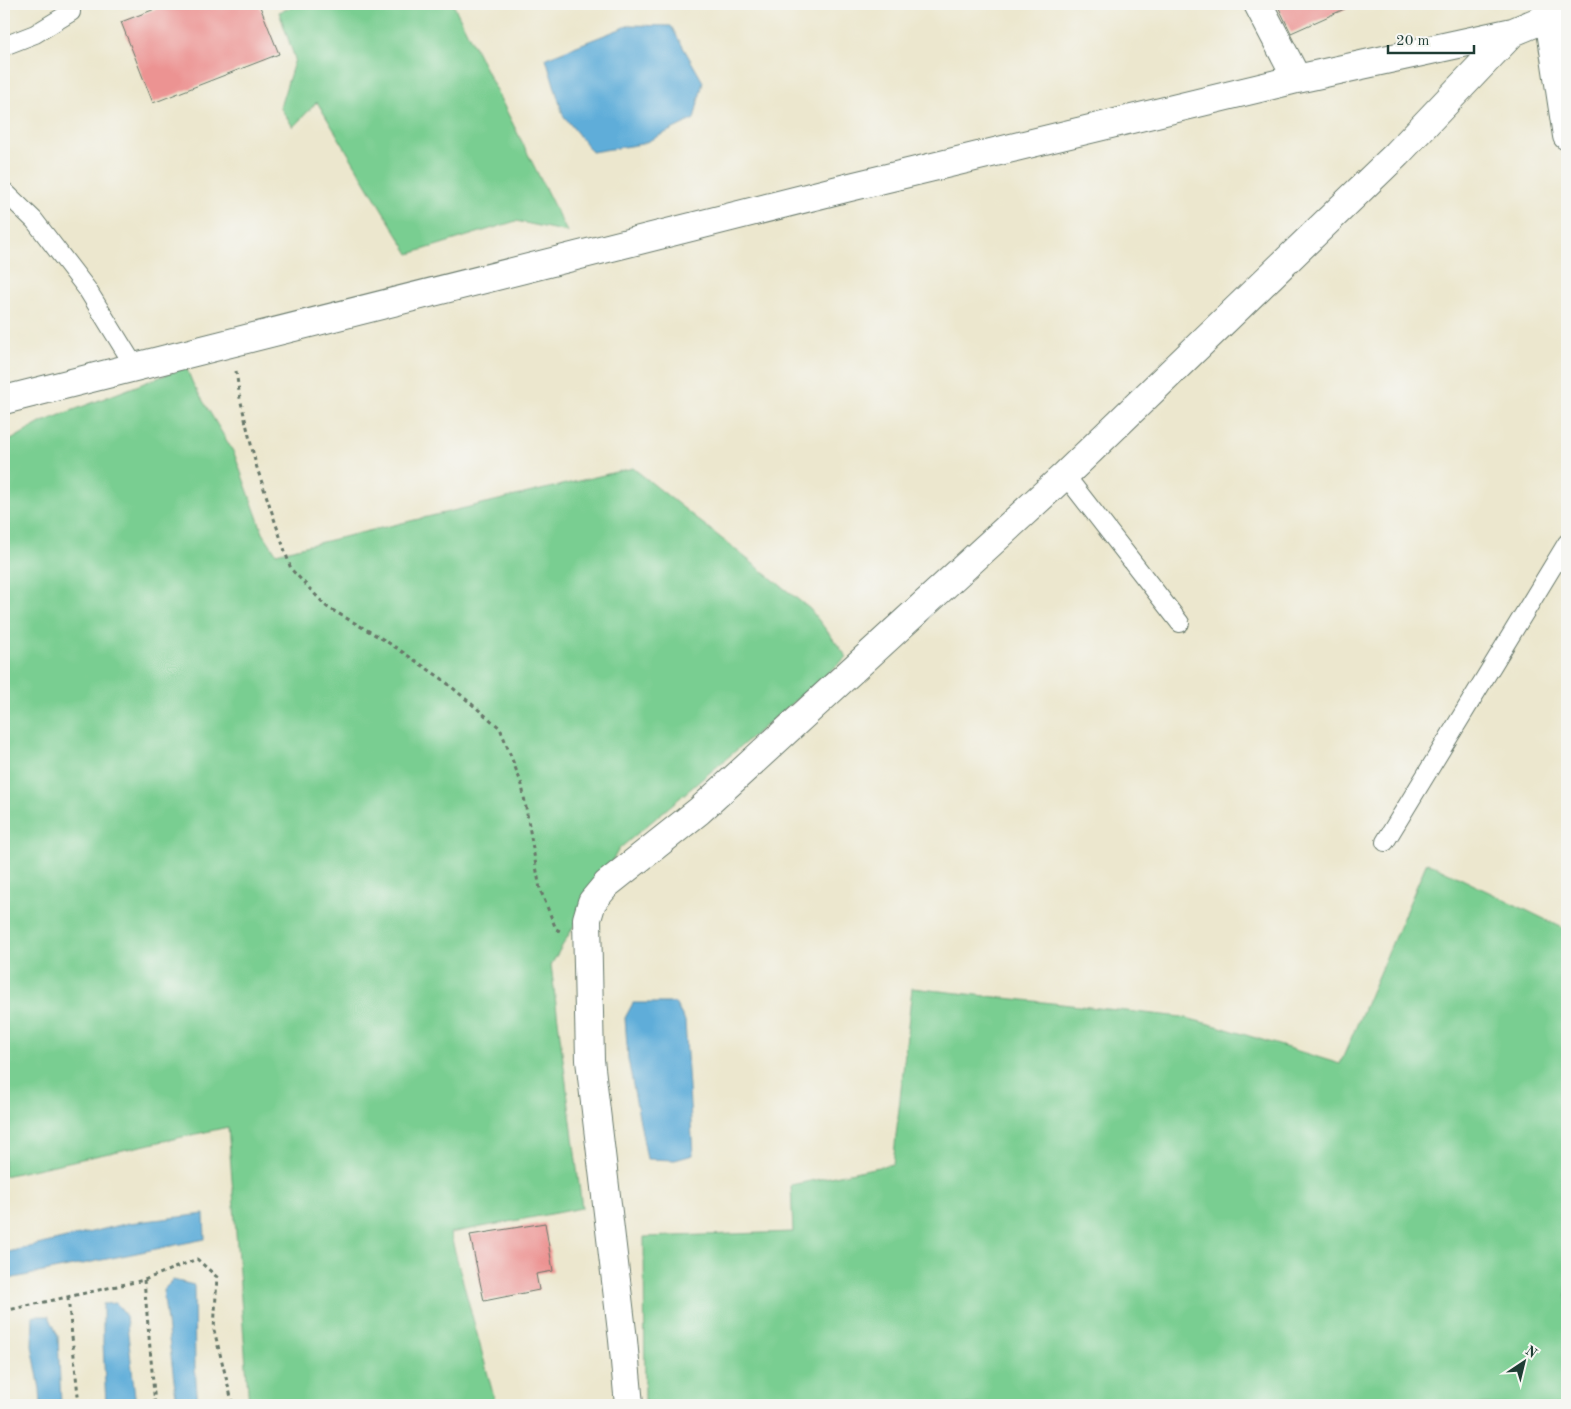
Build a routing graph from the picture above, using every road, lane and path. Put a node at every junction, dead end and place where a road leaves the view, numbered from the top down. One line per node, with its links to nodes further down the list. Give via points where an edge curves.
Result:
1 (71, 4): 5 (lane, via 71,12 35,34)
2 (1258, 4): 6 (street)
3 (1554, 11): 4 (street); 7 (street)
4 (1513, 32): 6 (street); 12 (street, via 1397,154)
5 (4, 46)
6 (1297, 79): 9 (street, via 836,190)
7 (1567, 136)
8 (4, 191): 10 (lane, via 34,220 87,289)
9 (232, 343): 10 (street); 16 (path, via 240,398 256,465 291,569 327,607 386,640 441,678 500,728 522,785 540,889 556,929)
10 (135, 367): 11 (street)
11 (4, 400)
12 (1065, 475): 14 (lane); 16 (street, via 699,811 607,884 592,902 587,919)
13 (1567, 543): 15 (lane)
14 (1180, 624)
15 (1385, 842)
16 (588, 949): 25 (street, via 590,1060)
17 (144, 1280): 18 (path); 23 (path); 24 (path, via 196,1259 217,1277 214,1330)
18 (68, 1297): 19 (path); 22 (path)
19 (4, 1311)
20 (4, 1379): 21 (path)
21 (6, 1405)
22 (79, 1405)
23 (155, 1405)
24 (233, 1405)
25 (629, 1405)

